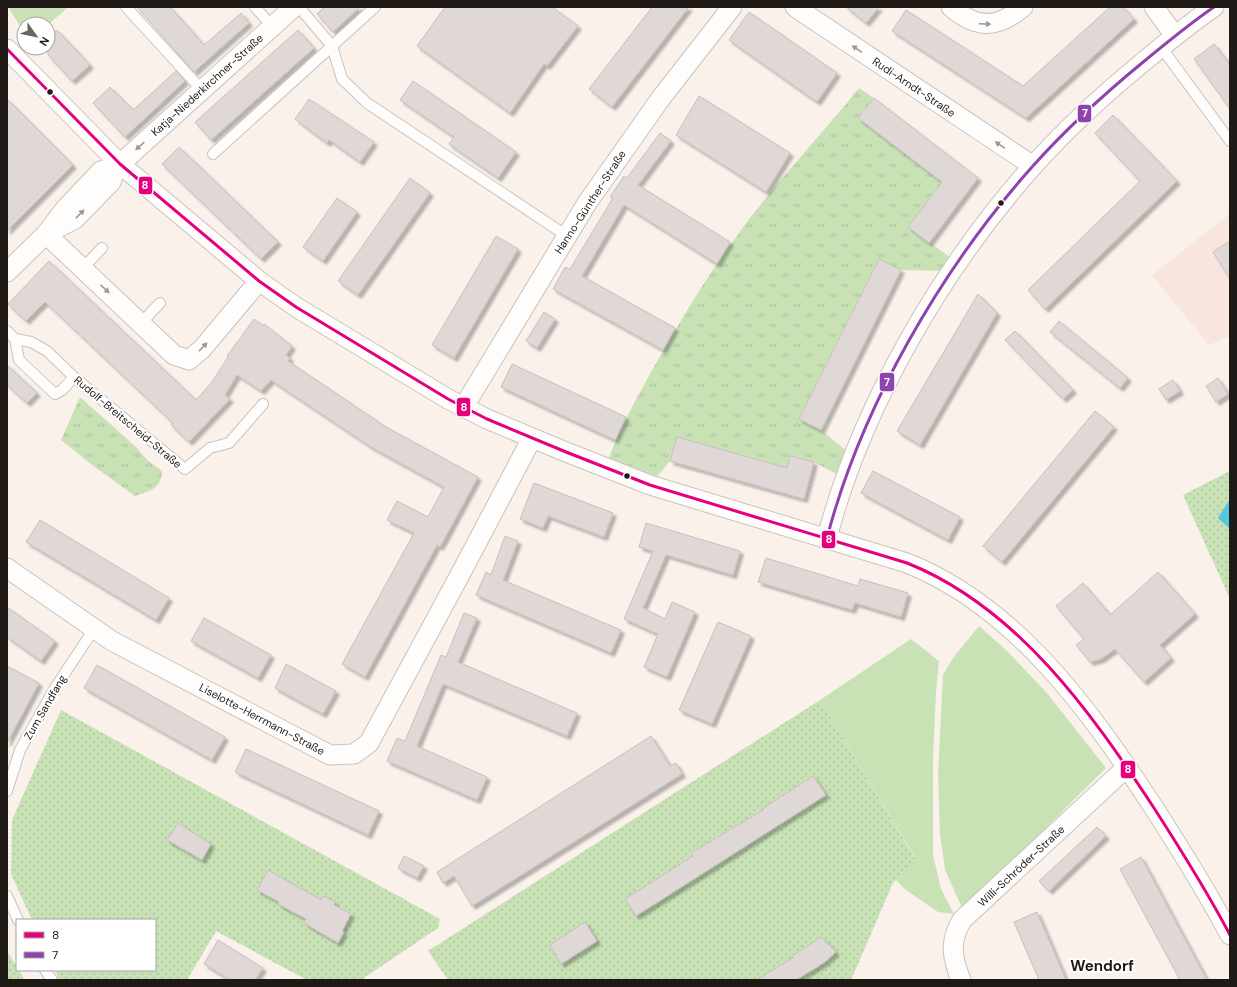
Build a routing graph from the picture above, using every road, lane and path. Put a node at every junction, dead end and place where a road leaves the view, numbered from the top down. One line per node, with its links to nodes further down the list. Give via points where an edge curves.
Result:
1 (126, 7): 16 (lane)
2 (255, 7): 12 (lane)
3 (294, 7): 12 (street, Katja-Niederkirchner-Straße)
4 (299, 7): 14 (lane)
5 (375, 7): 14 (lane)
6 (732, 7): 22 (street, Hanno-Günther-Straße, via 631,139)
7 (795, 7): 20 (street, Rudi-Arndt-Straße, one-way to 7)
8 (950, 7): 9 (street, one-way to 9, via 978,23 995,24 1011,17)
9 (1023, 7)
10 (1154, 7): 13 (street)
11 (1214, 7): 13 (street)
12 (272, 26): 16 (street, Katja-Niederkirchner-Straße)
13 (1168, 42): 17 (lane); 20 (street, via 1092,106)
14 (332, 46): 18 (lane); 22 (lane, via 342,79 366,103)
15 (7, 49): 19 (street)
16 (202, 90): 19 (street, Katja-Niederkirchner-Straße, one-way to 19)
17 (1230, 141)
18 (213, 154)
19 (118, 166): 21 (street, via 111,182 75,219); 26 (street)
20 (1033, 166): 35 (street, via 958,263 905,348 866,427 833,512)
21 (46, 234): 24 (street); 25 (street)
22 (567, 236): 33 (street, Hanno-Günther-Straße)
23 (102, 248): 24 (lane)
24 (83, 268): 28 (street, one-way to 28)
25 (7, 272)
26 (259, 281): 28 (street, one-way to 26, via 174,355 189,360 202,349); 33 (street, via 296,307)
27 (160, 303): 28 (lane)
28 (141, 323)
29 (7, 331): 30 (lane)
30 (15, 339): 31 (lane, Rudolf-Breitscheid-Straße, via 32,342 48,352); 31 (lane, via 19,360 54,394 62,390)
31 (74, 377): 32 (lane, Rudolf-Breitscheid-Straße, via 185,469 210,448 229,443)
32 (263, 404)
33 (463, 408): 34 (street)
34 (532, 438): 35 (street, via 680,495); 37 (street, Liselotte-Herrmann-Straße, via 369,743 354,754 330,755 112,641)
35 (826, 538): 38 (street, via 914,565 933,573 973,598 1011,629 1060,680)
36 (7, 568): 37 (street, Liselotte-Herrmann-Straße)
37 (94, 629): 39 (lane, Zum Sandfang, via 55,688 20,750)
38 (1127, 767): 42 (street, via 1196,874); 45 (street, Willi-Schröder-Straße, via 962,920 955,932 953,961)
39 (7, 790)
40 (7, 896): 41 (lane)
41 (18, 919)
42 (1230, 935)
43 (47, 971): 44 (lane)
44 (52, 980)
45 (961, 980)

